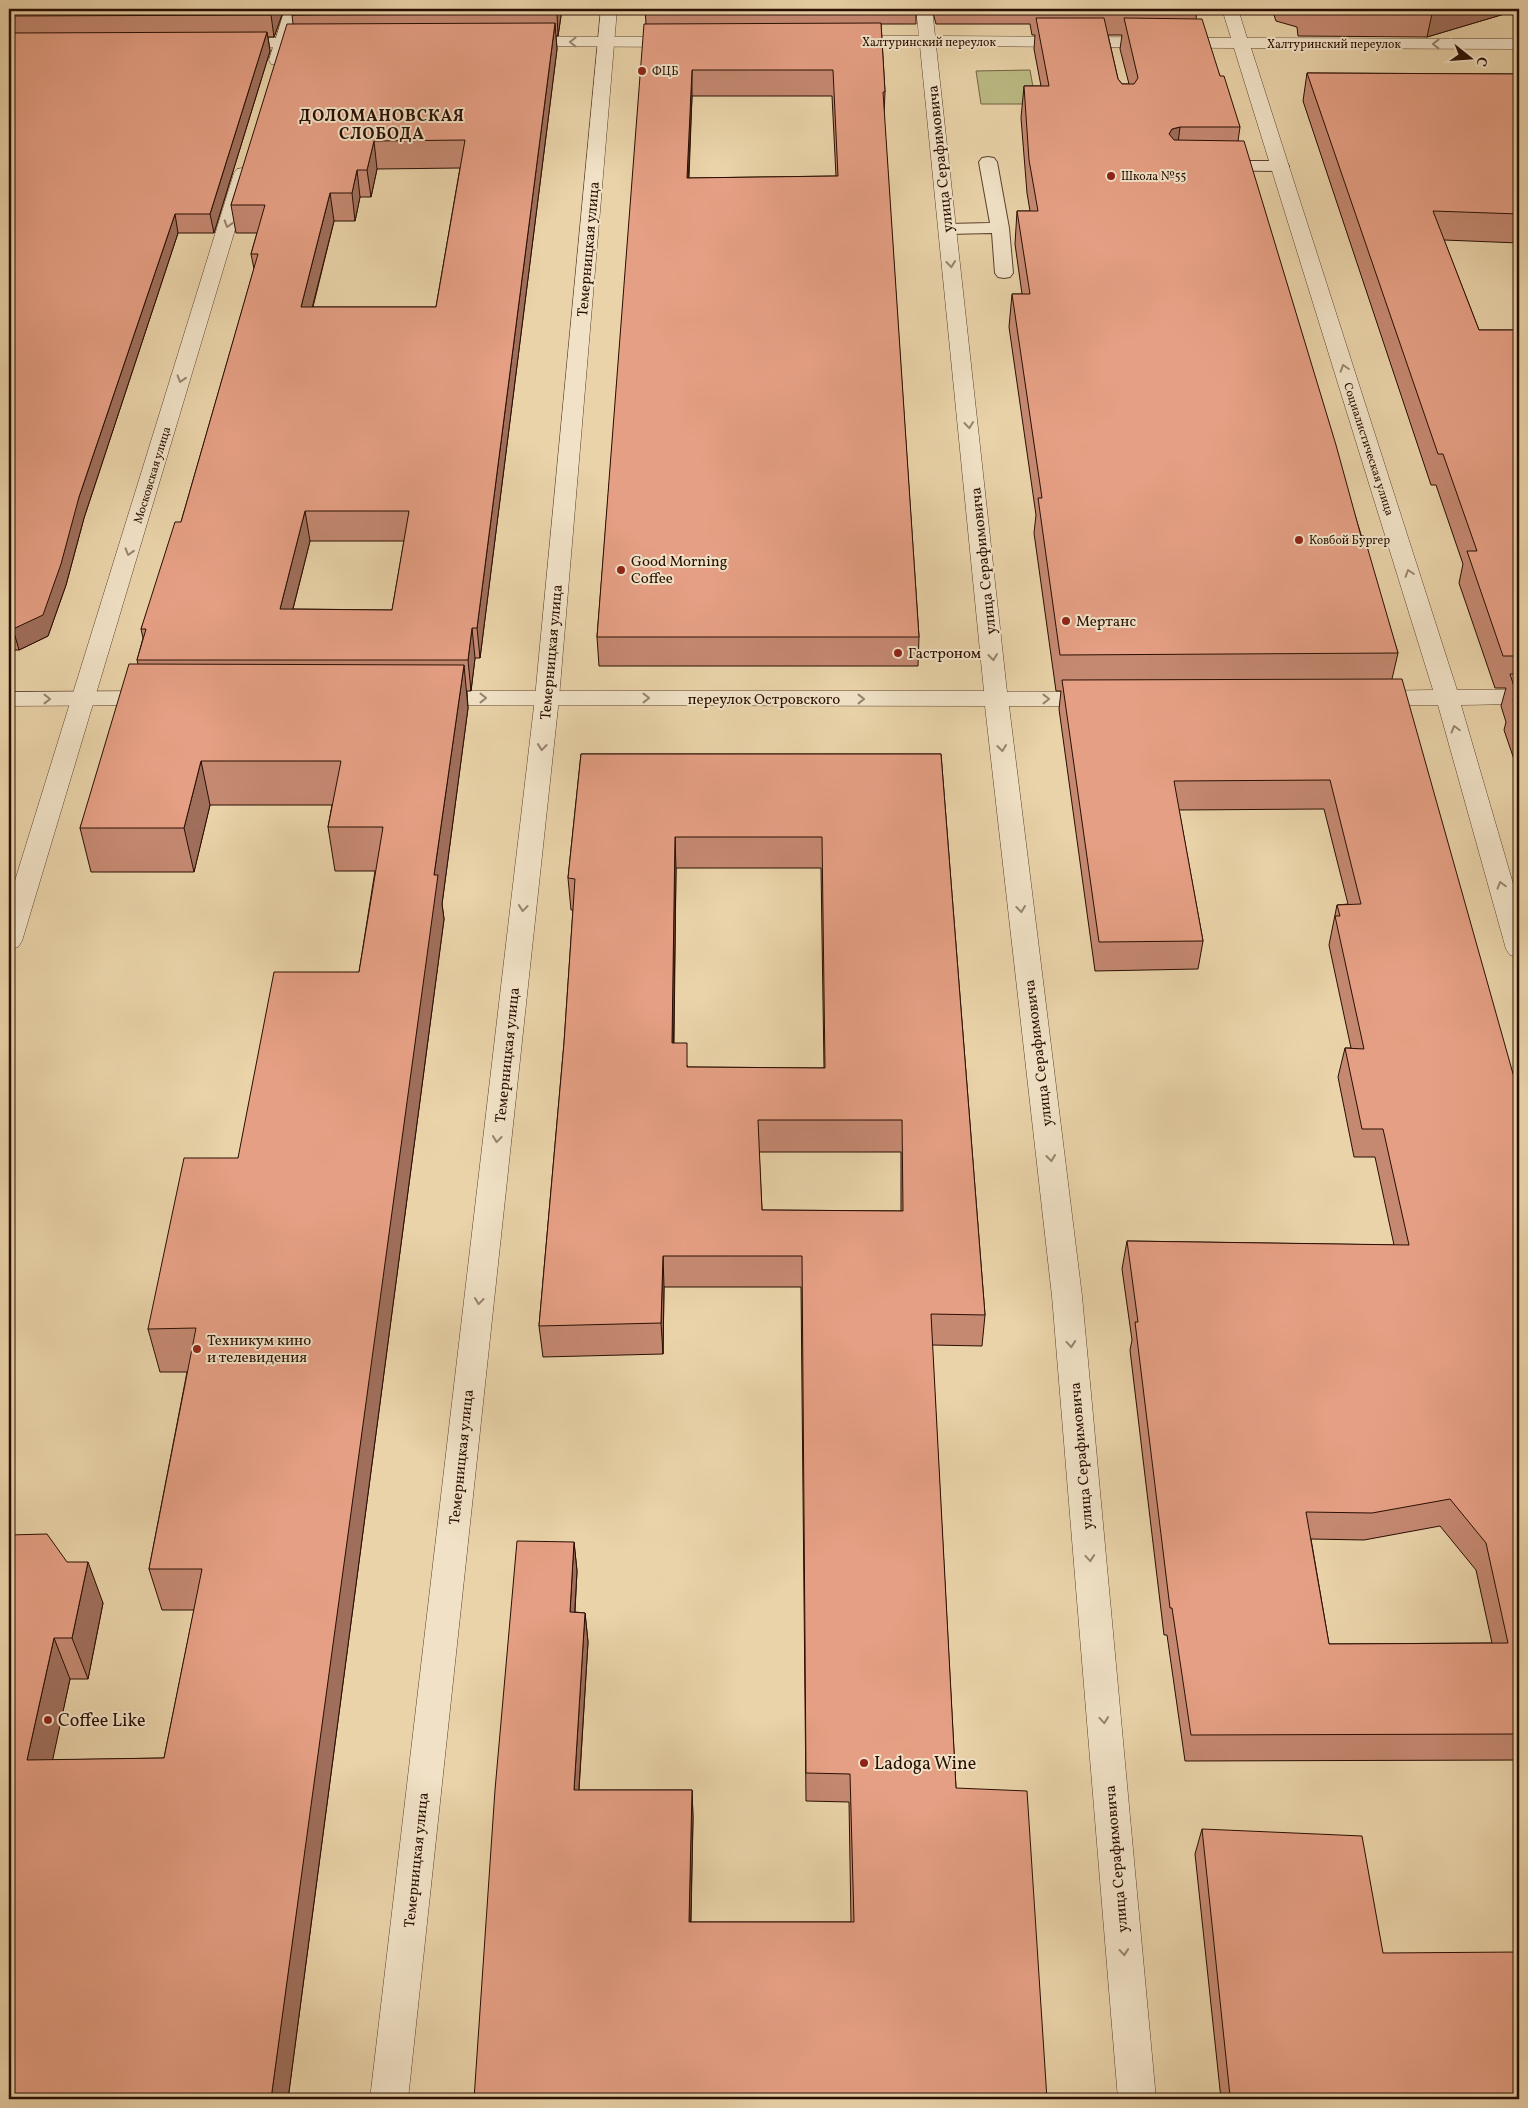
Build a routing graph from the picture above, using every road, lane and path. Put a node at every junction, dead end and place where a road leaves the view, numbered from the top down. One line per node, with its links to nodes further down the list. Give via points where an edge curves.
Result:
1 (293, 9): 11 (street)
2 (609, 9): 8 (street, Темерницкая улица)
3 (924, 9): 6 (street, улица Серафимовича)
4 (1230, 9): 14 (street, Социалистическая улица)
5 (829, 41): 6 (street, Халтуринский переулок)
6 (928, 41): 13 (street, Халтуринский переулок); 23 (street, улица Серафимовича)
7 (499, 42): 8 (street, one-way to 7)
8 (607, 42): 9 (street); 29 (street, Темерницкая улица)
9 (701, 42)
10 (222, 43): 11 (street)
11 (282, 43): 12 (street); 17 (street)
12 (330, 43)
13 (1109, 43): 14 (street, Халтуринский переулок); 16 (lane)
14 (1242, 44): 15 (street, Халтуринский переулок, one-way to 14); 21 (street, Социалистическая улица)
15 (1519, 44)
16 (1113, 60)
17 (271, 79)
18 (248, 154): 26 (street, Московская улица, one-way to 26)
19 (988, 162): 22 (lane)
20 (1196, 166): 21 (lane)
21 (1280, 166): 31 (street, Социалистическая улица, one-way to 21)
22 (1000, 228): 23 (lane); 24 (lane)
23 (948, 229): 34 (street, улица Серафимовича, one-way to 34)
24 (1004, 273)
25 (1519, 697): 31 (street)
26 (84, 698): 27 (street); 32 (street, one-way to 26); 35 (street, Московская улица)
27 (177, 698)
28 (407, 698): 29 (street, переулок Островского, one-way to 29)
29 (547, 698): 34 (street, переулок Островского, one-way to 34); 37 (street, Темерницкая улица, one-way to 37)
30 (1351, 698): 31 (street)
31 (1446, 698): 36 (street, Социалистическая улица, one-way to 31)
32 (9, 699)
33 (1123, 699): 34 (street, переулок Островского, one-way to 33)
34 (997, 700): 38 (street, улица Серафимовича, one-way to 38, via 1067,1296)
35 (9, 941)
36 (1519, 949)
37 (389, 2099)
38 (1137, 2099)

